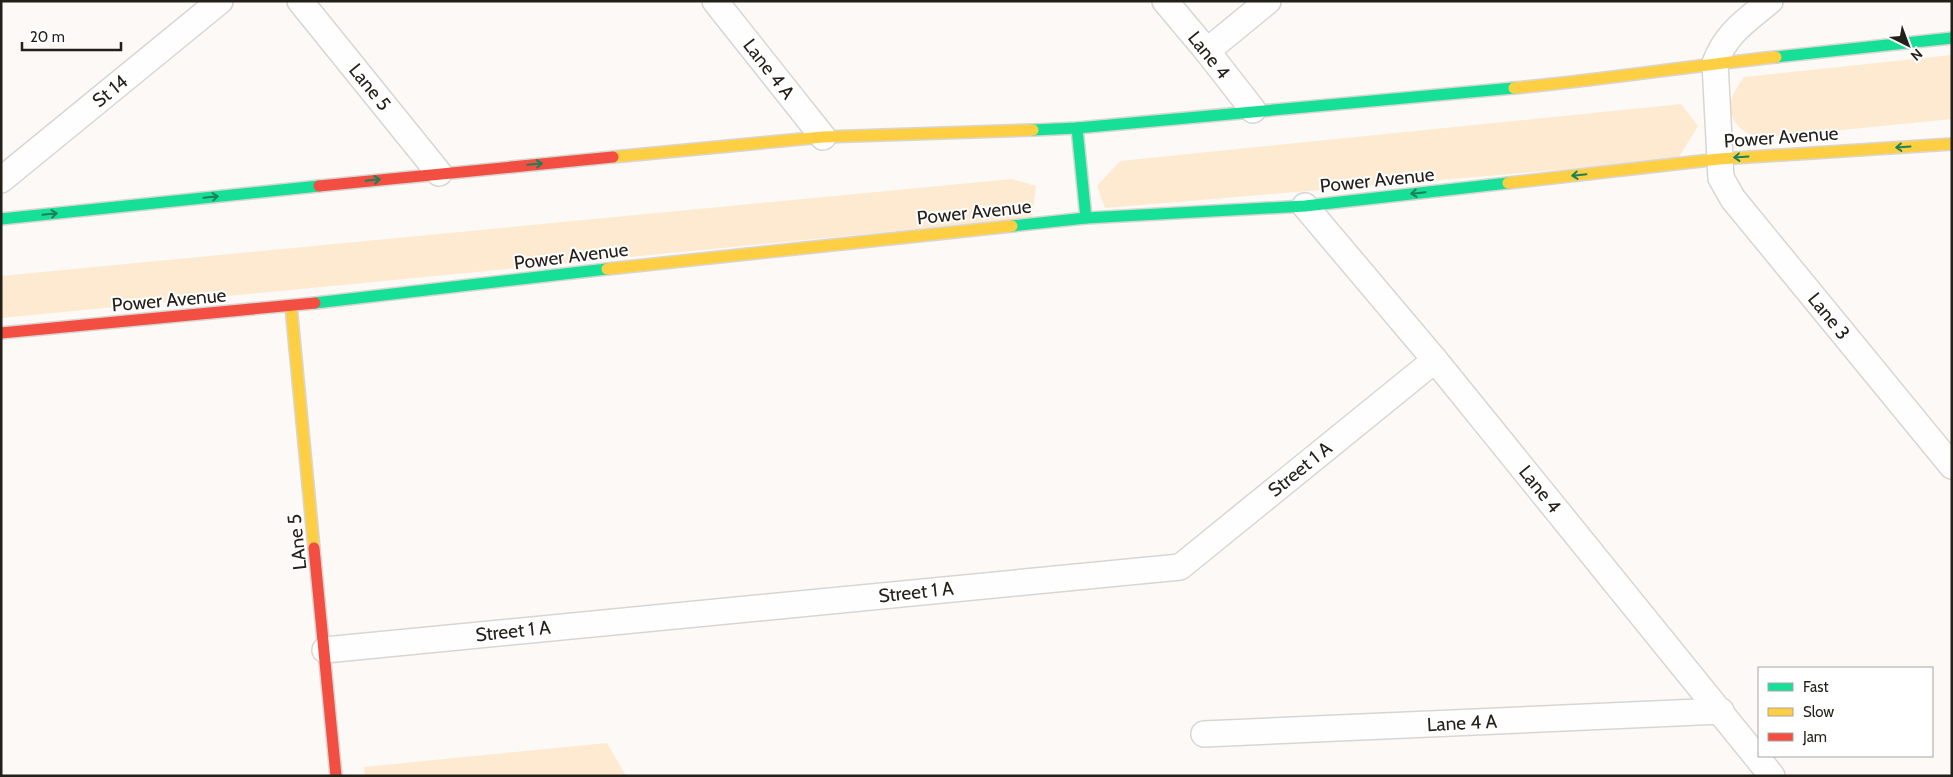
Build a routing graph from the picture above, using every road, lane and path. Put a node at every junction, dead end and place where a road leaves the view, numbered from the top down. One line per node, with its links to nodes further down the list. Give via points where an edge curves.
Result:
1 (220, 1): 16 (street, St 14)
2 (300, 1): 15 (street, Lane 5)
3 (715, 1): 12 (street, Lane 4 A)
4 (1165, 1): 8 (street, Lane 4)
5 (1268, 1): 8 (street)
6 (1770, 1): 9 (street, via 1721,46)
7 (1952, 38): 9 (street)
8 (1207, 51): 10 (street, Lane 4)
9 (1715, 63): 10 (street, via 1587,81); 14 (street, Lane 3)
10 (1253, 110): 11 (street)
11 (1077, 128): 12 (street); 18 (street)
12 (823, 137): 15 (street, one-way to 12)
13 (1952, 144): 14 (street, Power Avenue, one-way to 14)
14 (1719, 159): 17 (street, Power Avenue, one-way to 17); 23 (street, Lane 3, via 1722,178 1733,198)
15 (439, 173): 19 (street, one-way to 15)
16 (1, 180)
17 (1305, 206): 18 (street, Power Avenue); 22 (street, Lane 4)
18 (1086, 218): 20 (street, Power Avenue)
19 (1, 219)
20 (290, 306): 21 (street, Power Avenue); 24 (street, LAne 5)
21 (1, 333)
22 (1435, 360): 24 (street, Street 1 A, via 1180,567); 25 (street, Lane 4)
23 (1952, 466)
24 (325, 650): 27 (street, LAne 5)
25 (1721, 711): 26 (street, Lane 4 A); 28 (street, Lane 4)
26 (1204, 734)
27 (336, 776)
28 (1772, 776)

